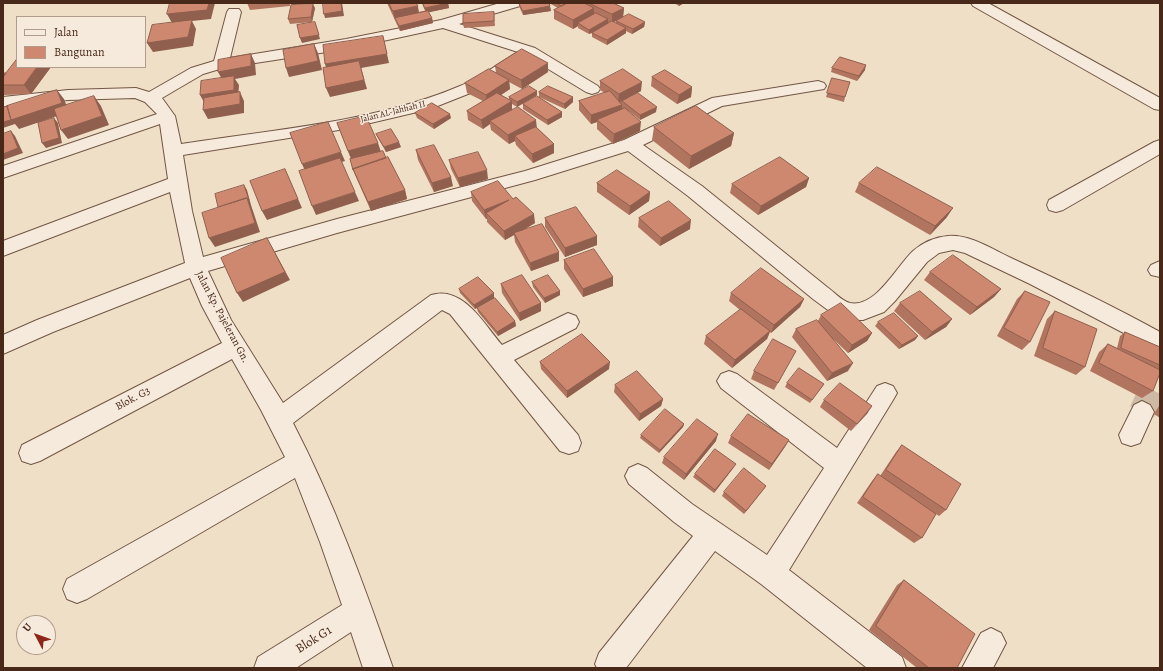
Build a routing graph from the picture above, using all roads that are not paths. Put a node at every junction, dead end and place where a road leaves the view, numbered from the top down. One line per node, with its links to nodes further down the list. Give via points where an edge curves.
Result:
1 (515, 3): 4 (street)
2 (978, 3): 11 (street)
3 (234, 12): 6 (street)
4 (444, 24): 5 (street); 6 (street, via 324,48)
5 (530, 51): 8 (street); 15 (street, Jalan AL-Jahhah II, via 467,89 424,105 345,124)
6 (221, 64): 9 (street, via 179,80)
7 (818, 86): 13 (street, via 718,102)
8 (592, 89)
9 (151, 98): 10 (street, via 136,93 109,93); 12 (street, Jalan Kp. Pajeleran Gn., via 160,105)
10 (3, 102)
11 (1160, 105)
12 (166, 116): 15 (street, Jalan Kp. Pajeleran Gn.); 16 (street)
13 (630, 144): 20 (street, via 529,176 337,226); 22 (street, via 695,192 820,293 849,311 867,310 884,300 922,254 946,242 965,246 1023,272)
14 (1160, 146): 18 (street)
15 (174, 151): 17 (street, Jalan Kp. Pajeleran Gn.)
16 (3, 172)
17 (177, 182): 19 (street); 20 (street, Jalan Kp. Pajeleran Gn.)
18 (1056, 205)
19 (3, 249)
20 (196, 267): 23 (street); 24 (street, Jalan Kp. Pajeleran Gn.)
21 (568, 322): 25 (street)
22 (1160, 343)
23 (3, 345)
24 (236, 346): 29 (street, Jalan Kp. Pajeleran Gn.); 32 (street, Blok. G3)
25 (498, 357): 29 (street, via 458,308 449,302 438,301); 31 (street)
26 (729, 381): 34 (street)
27 (885, 393): 34 (street)
28 (1142, 412): 30 (street)
29 (279, 420): 33 (street, Jalan Kp. Pajeleran Gn.)
30 (1131, 435)
31 (569, 443)
32 (31, 453)
33 (300, 462): 38 (street); 39 (street, Jalan Kp. Pajeleran Gn.)
34 (840, 465): 37 (street)
35 (638, 476): 36 (street)
36 (712, 533): 37 (street); 41 (street)
37 (771, 574): 44 (street)
38 (77, 590)
39 (359, 611): 42 (street, Blok G1); 43 (street, Jalan Kp. Pajeleran Gn.)
40 (991, 643): 45 (street)
41 (610, 664)
42 (270, 668)
43 (378, 668)
44 (891, 668)
45 (977, 668)

